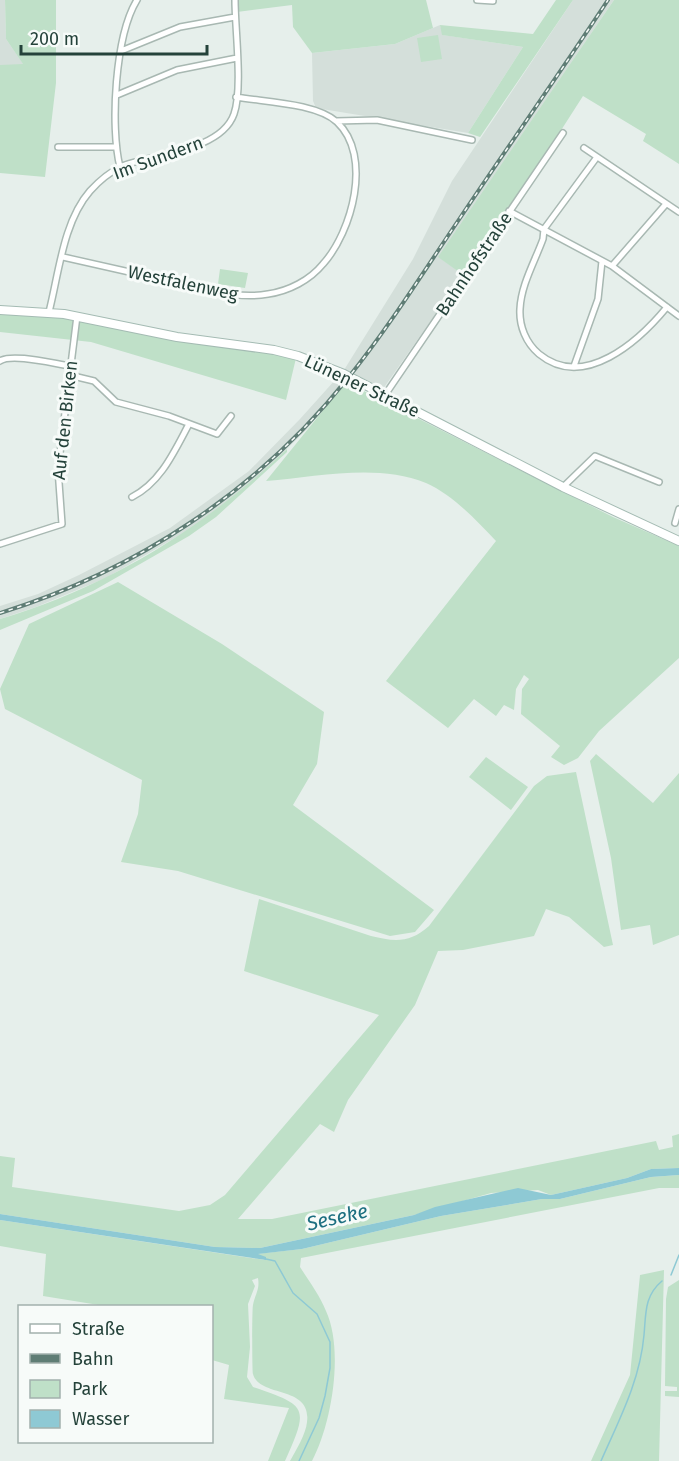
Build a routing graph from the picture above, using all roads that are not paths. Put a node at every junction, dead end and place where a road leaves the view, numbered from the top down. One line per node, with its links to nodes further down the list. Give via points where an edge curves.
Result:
1 (137, 0): 6 (street, via 128,14)
2 (235, 0): 5 (street, Im Sundern)
3 (477, 0): 4 (street)
4 (493, 1)
5 (236, 17): 6 (street, via 180,27); 7 (street, Im Sundern)
6 (122, 51): 8 (street)
7 (237, 58): 8 (street, via 177,70); 9 (street, Im Sundern)
8 (117, 95): 14 (street)
9 (236, 97): 10 (street, via 310,109); 17 (street, Im Sundern, via 234,114 218,135 171,154)
10 (336, 121): 12 (street, via 377,120); 22 (street, Westfalenweg, via 351,141 356,160 350,216 324,264 294,286 269,294 236,295)
11 (563, 133): 19 (street, Bahnhofstraße)
12 (472, 140)
13 (58, 147): 14 (street)
14 (115, 147): 17 (street)
15 (584, 148): 16 (street)
16 (597, 158): 18 (street); 21 (street)
17 (120, 167): 22 (street, Im Sundern, via 83,200)
18 (666, 204): 20 (street); 24 (street)
19 (509, 211): 21 (street); 34 (street, Bahnhofstraße)
20 (679, 212)
21 (544, 229): 23 (street); 32 (street, via 520,300 520,322 528,342 544,358)
22 (63, 257): 27 (street, Im Sundern)
23 (602, 261): 24 (street); 32 (street, via 598,298)
24 (612, 266): 25 (street)
25 (667, 307): 29 (street); 32 (street, via 621,351 597,362)
26 (0, 310): 27 (main road, Lünener Straße)
27 (50, 312): 28 (main road, Lünener Straße)
28 (77, 316): 31 (street, Auf den Birken); 34 (main road, Lünener Straße, via 284,352 330,368)
29 (679, 316)
30 (0, 361): 31 (street, via 6,358)
31 (70, 366): 33 (street, Auf den Birken)
32 (574, 366)
33 (69, 375): 36 (street, via 94,381 116,402); 43 (street, Auf den Birken, via 58,469 62,524)
34 (385, 395): 38 (main road, Lünener Straße)
35 (231, 416): 36 (street, via 217,434)
36 (189, 424): 39 (street, via 156,479)
37 (659, 482): 38 (street, via 595,456)
38 (563, 487): 42 (main road, Lünener Straße)
39 (132, 497)
40 (679, 509): 41 (street)
41 (675, 524)
42 (679, 541)
43 (0, 544)

